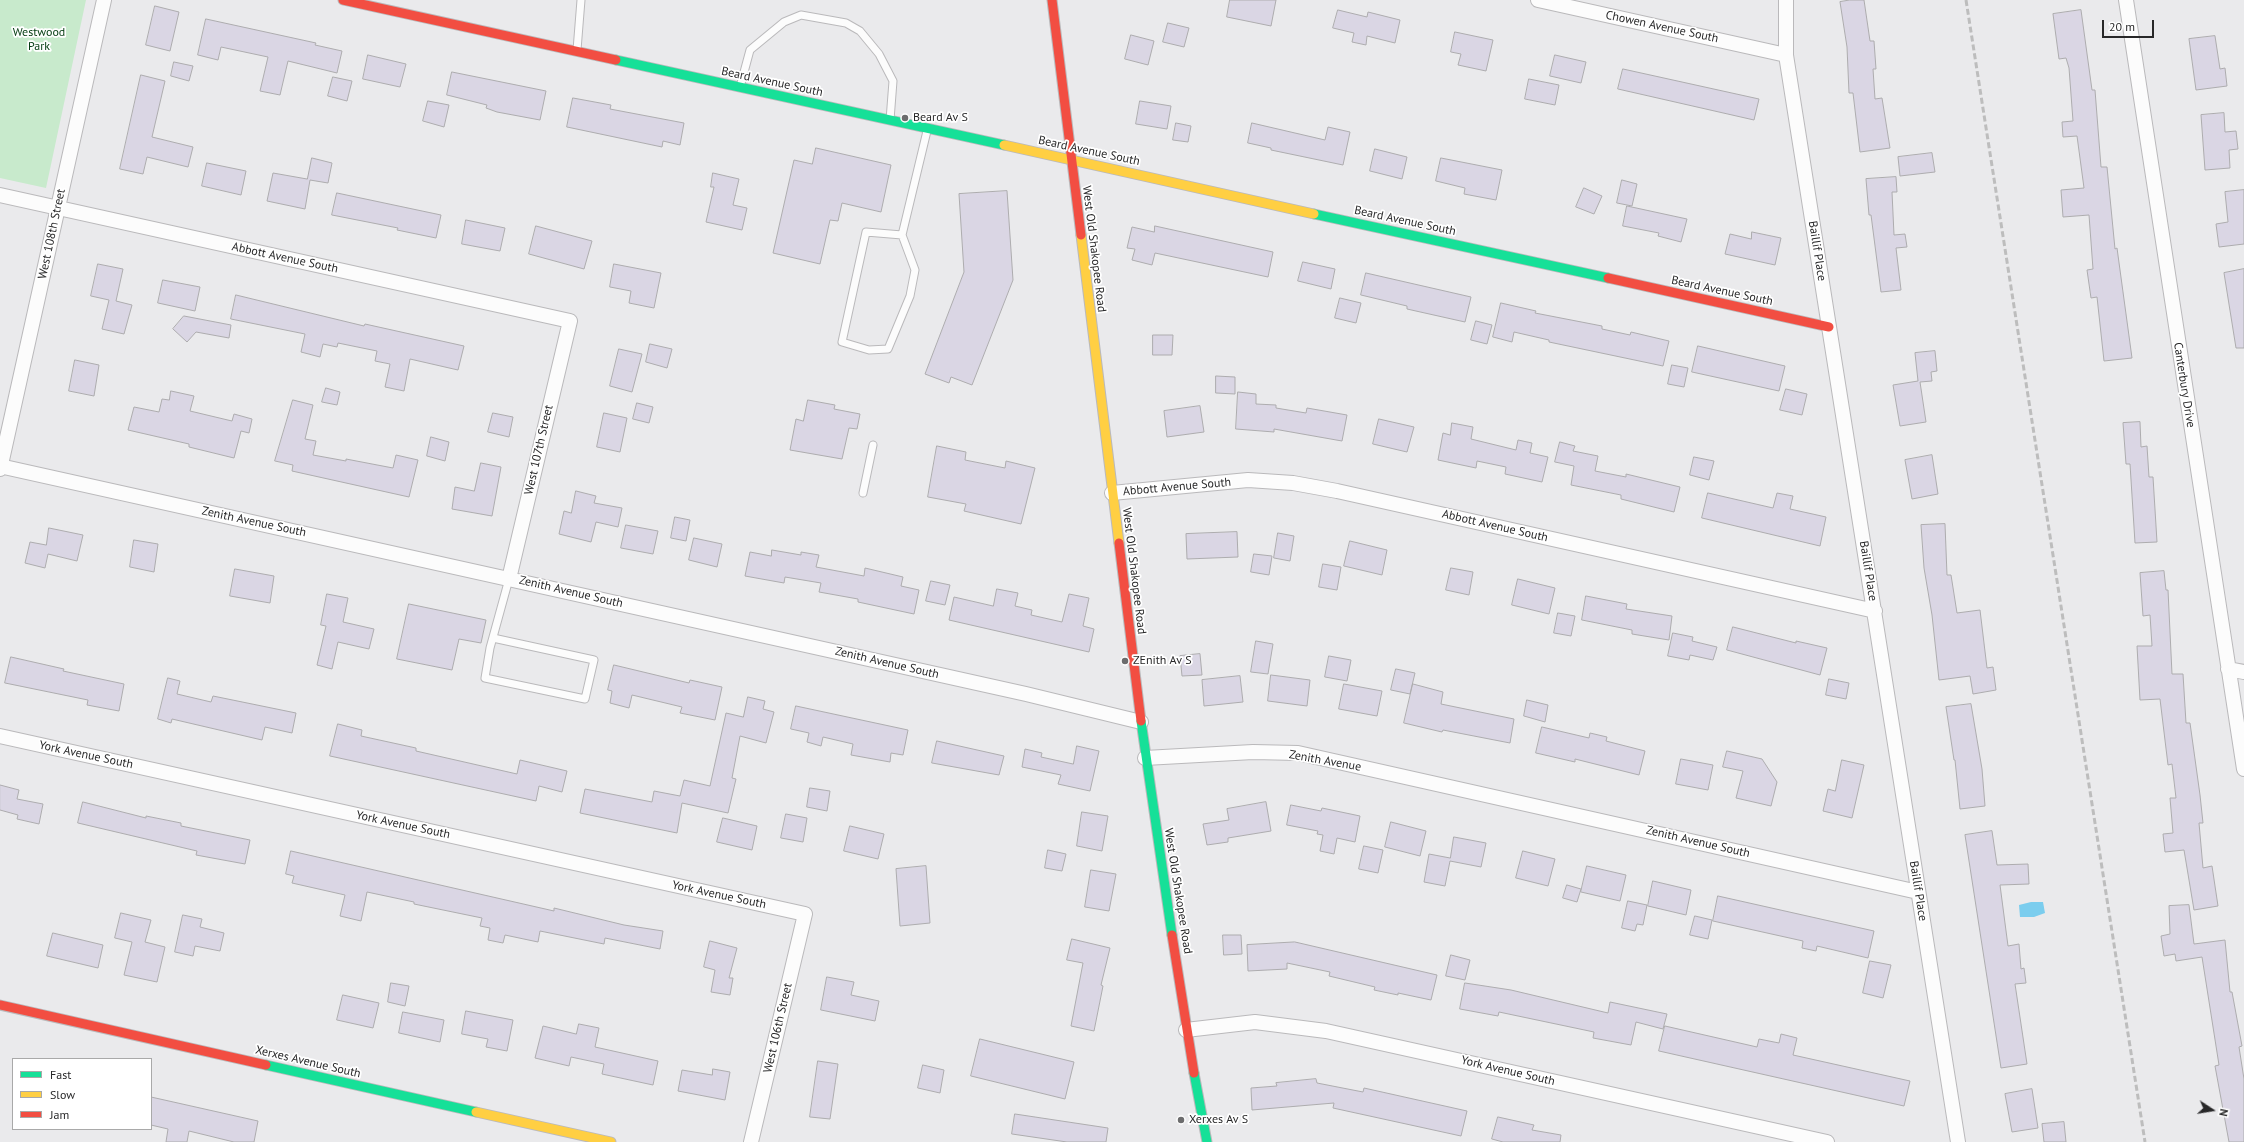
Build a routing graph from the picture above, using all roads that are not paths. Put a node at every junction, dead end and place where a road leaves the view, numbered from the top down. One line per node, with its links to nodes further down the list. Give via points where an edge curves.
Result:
1 (104, 0): 15 (street, West 108th Street)
2 (343, 0): 8 (street, Beard Avenue South)
3 (582, 0): 8 (lane)
4 (1052, 0): 13 (street, West Old Shakopee Road)
5 (1538, 0): 9 (street, Chowen Avenue South)
6 (1786, 0): 9 (street, Baillif Place)
7 (2126, 0): 26 (street, Canterbury Drive)
8 (576, 51): 10 (street, Beard Avenue South)
9 (1786, 55): 18 (street, Baillif Place)
10 (740, 87): 11 (street, Beard Avenue South); 11 (lane, via 750,50 784,22 801,15 846,23 860,31 879,54 893,81)
11 (890, 120): 12 (street, Beard Avenue South)
12 (927, 128): 13 (street, Beard Avenue South); 16 (lane)
13 (1071, 160): 18 (street, Beard Avenue South); 22 (street, West Old Shakopee Road)
14 (0, 195): 15 (street, Abbott Avenue South)
15 (58, 208): 17 (street, Abbott Avenue South); 20 (street, West 108th Street)
16 (902, 235): 16 (lane, via 916,270 910,296 888,350 869,350 842,342 866,232)
17 (570, 321): 23 (street, West 107th Street)
18 (1830, 327): 24 (street, Baillif Place)
19 (873, 446): 21 (lane)
20 (0, 467): 23 (street, Zenith Avenue South)
21 (863, 493)
22 (1112, 493): 24 (street, Abbott Avenue South, via 1248,480 1293,483 1345,492); 28 (street, West Old Shakopee Road)
23 (509, 579): 25 (lane); 28 (street, Zenith Avenue South, via 1010,690)
24 (1875, 611): 33 (street, Baillif Place)
25 (494, 638): 25 (lane, via 485,678 585,700 594,660)
26 (2228, 669): 27 (street); 31 (street, Canterbury Drive)
27 (2244, 672)
28 (1141, 722): 30 (street, West Old Shakopee Road)
29 (0, 736): 34 (street, York Avenue South)
30 (1145, 758): 32 (street, Zenith Avenue, via 1253,752 1298,753); 36 (street, West Old Shakopee Road)
31 (2244, 769)
32 (1478, 793): 33 (street, Zenith Avenue South)
33 (1918, 892): 41 (street, Baillif Place)
34 (805, 914): 38 (street, West 106th Street)
35 (0, 1005): 37 (street, Xerxes Avenue South)
36 (1186, 1030): 39 (street, West Old Shakopee Road); 40 (street, York Avenue South, via 1255,1022 1326,1030)
37 (611, 1142)
38 (751, 1142)
39 (1207, 1142)
40 (1827, 1142)
41 (1958, 1142)

